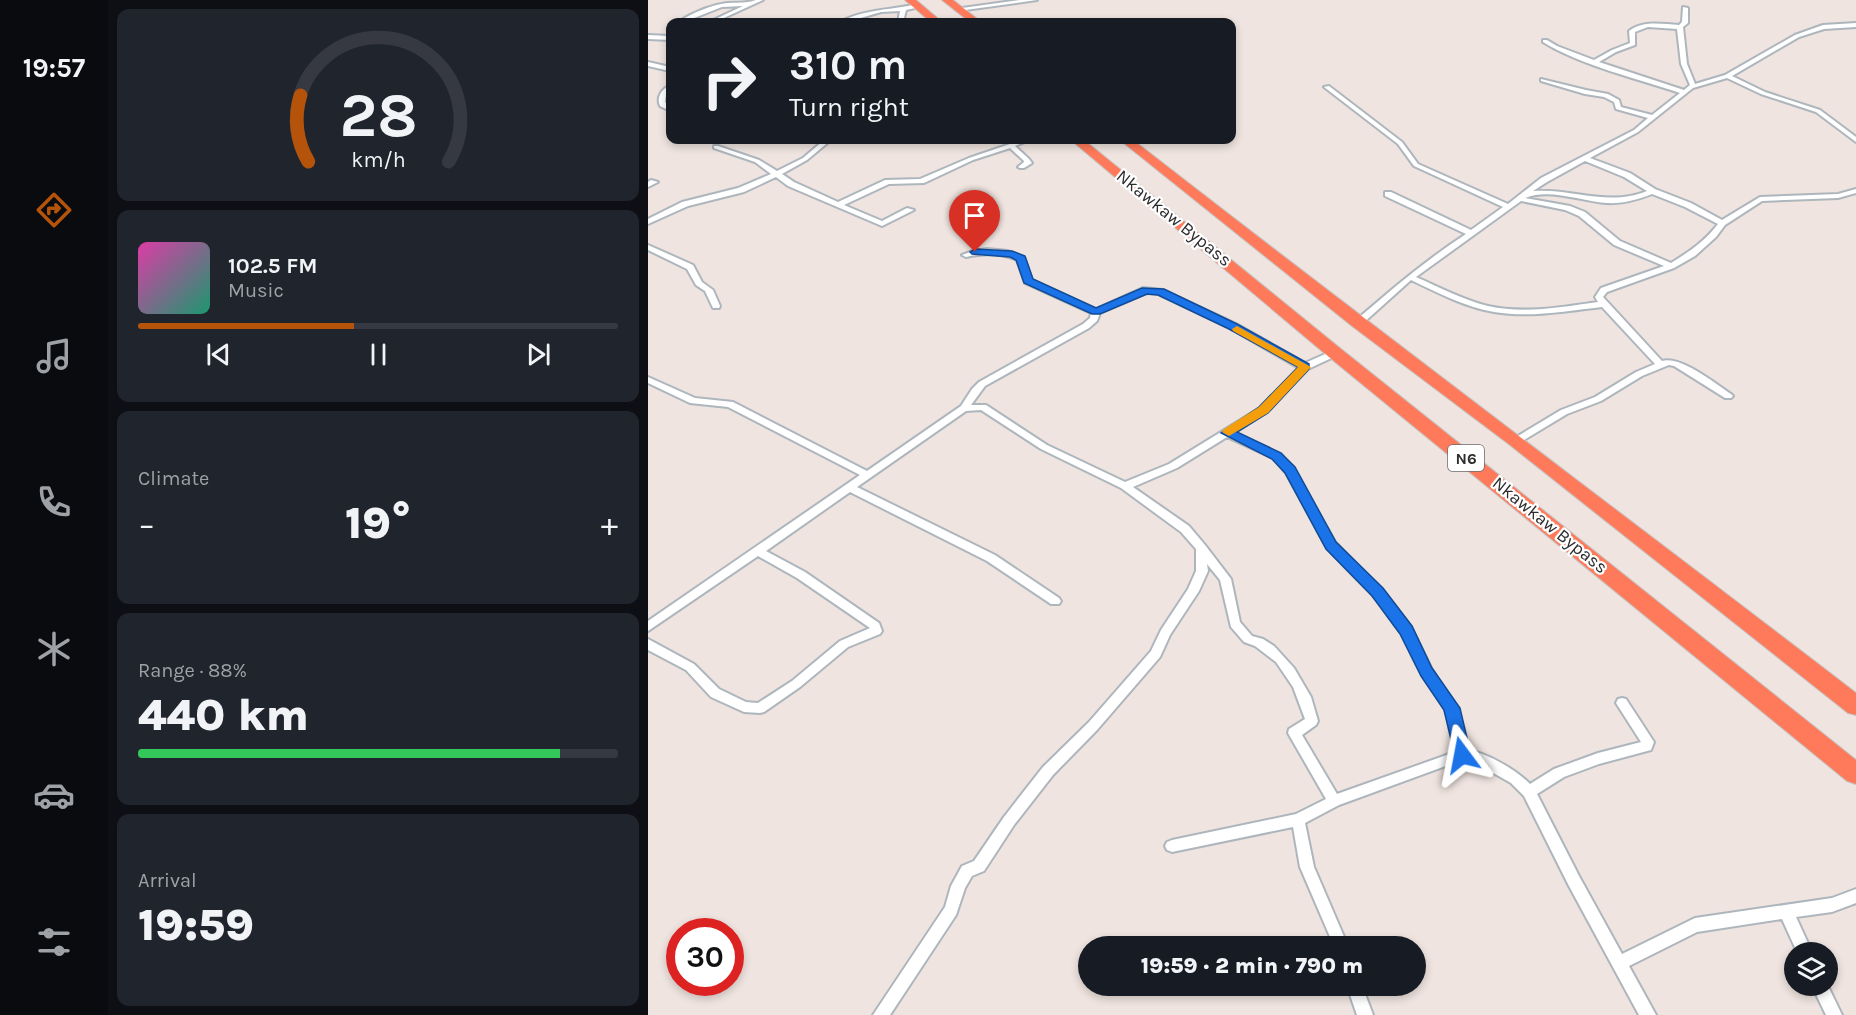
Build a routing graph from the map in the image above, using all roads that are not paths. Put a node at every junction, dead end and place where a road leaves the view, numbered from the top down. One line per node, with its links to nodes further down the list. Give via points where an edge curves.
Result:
1 (760, 0): 5 (street)
2 (947, 0): 8 (highway)
3 (1034, 0): 8 (street)
4 (914, 3): 7 (street); 13 (highway)
5 (749, 6): 9 (street, via 718,4); 10 (street)
6 (1685, 8): 16 (street, via 1685,23)
7 (903, 9): 11 (street, via 881,10); 12 (street)
8 (958, 9): 14 (highway)
9 (689, 18)
10 (721, 18)
11 (856, 18)
12 (902, 18)
13 (932, 18)
14 (970, 18)
15 (1856, 25): 24 (street, via 1823,27 1797,36)
16 (1680, 27): 21 (street, via 1635,28 1633,44); 26 (street, via 1684,64)
17 (665, 30): 18 (street)
18 (651, 36): 19 (street)
19 (666, 38)
20 (1545, 41): 21 (street)
21 (1594, 62): 29 (street)
22 (648, 64): 23 (street)
23 (666, 68)
24 (1727, 76): 26 (street); 32 (street, via 1818,111)
25 (1543, 80): 31 (street, via 1606,95 1617,101 1618,108)
26 (1693, 86): 29 (street)
27 (1327, 87): 47 (street, via 1391,136 1416,165)
28 (666, 90): 30 (street, via 661,100)
29 (1685, 92): 31 (street)
30 (666, 107)
31 (1652, 117): 39 (street, via 1630,135)
32 (1856, 140)
33 (823, 144): 41 (street)
34 (1013, 144): 37 (street)
35 (1082, 144): 60 (highway, Nkawkaw Bypass / N6)
36 (1131, 144): 59 (highway, Nkawkaw Bypass / N6)
37 (1010, 145): 40 (street, via 1027,159); 46 (street, via 921,181 888,182)
38 (716, 147): 41 (street, via 757,161)
39 (1586, 159): 42 (street, via 1627,175); 45 (street, via 1544,180)
40 (1022, 167)
41 (775, 175): 46 (street); 49 (street, via 741,190 685,204)
42 (1652, 191): 45 (street, via 1631,201 1617,202 1546,191); 50 (street)
43 (1856, 191): 50 (street, via 1796,199 1767,197)
44 (1388, 194): 51 (street)
45 (1524, 197): 47 (street); 54 (street, via 1582,214 1617,243)
46 (838, 205): 48 (street, via 882,224)
47 (1509, 207): 51 (street)
48 (909, 210)
49 (648, 222)
50 (1722, 223): 54 (street, via 1692,254)
51 (1471, 232): 55 (street)
52 (648, 247): 57 (street, via 690,267 699,283 709,290)
53 (966, 255): 58 (street, via 1012,254 1021,258 1028,281)
54 (1671, 266): 56 (street, via 1604,290 1599,297)
55 (1410, 277): 56 (street, via 1495,309 1521,312); 59 (street)
56 (1604, 304): 61 (street)
57 (716, 306)
58 (1096, 312): 62 (street, via 1146,290 1160,292 1233,326); 65 (street, via 1086,326 982,384)
59 (1358, 323): 67 (highway, Nkawkaw Bypass / N6)
60 (1335, 353): 62 (street); 79 (highway, Nkawkaw Bypass / N6)
61 (1661, 365): 64 (street, via 1677,364); 67 (street, via 1564,412)
62 (1305, 367): 66 (street, via 1263,410)
63 (648, 380): 68 (street, via 693,401 730,404)
64 (1728, 396)
65 (964, 408): 68 (street); 69 (street, via 983,407 1044,447)
66 (1227, 433): 69 (street, via 1173,466); 78 (street, via 1276,456 1290,471 1331,545 1407,630 1426,672 1451,708)
67 (1516, 441): 77 (highway, Nkawkaw Bypass / N6)
68 (867, 475): 70 (street)
69 (1125, 486): 71 (street, via 1185,529)
70 (849, 487): 72 (street); 73 (street, via 991,558)
71 (1200, 548): 81 (street, via 1225,579 1235,624 1248,639 1268,646 1287,668 1310,707 1312,721 1294,733); 91 (street, via 1202,571 1156,654 1048,771 979,866 967,871 951,910)
72 (757, 551): 74 (street); 75 (street, via 801,575 875,626 876,631 844,644 760,708 744,707 715,693 690,667)
73 (1055, 601)
74 (648, 627)
75 (648, 644)
76 (1622, 703): 80 (street, via 1648,742 1646,746 1559,773)
77 (1856, 706)
78 (1462, 755): 80 (street, via 1501,769); 81 (street)
79 (1856, 774)
80 (1529, 792): 88 (street)
81 (1334, 801): 82 (street)
82 (1298, 820): 83 (street); 86 (street, via 1307,867)
83 (1172, 846)
84 (1856, 896): 85 (street, via 1833,905)
85 (1786, 913): 87 (street); 88 (street, via 1695,926)
86 (1337, 936)
87 (1800, 942)
88 (1619, 963): 93 (street)
89 (1358, 996): 92 (street)
90 (1825, 996): 94 (street)
91 (881, 1015)
92 (1365, 1015)
93 (1648, 1015)
94 (1834, 1015)

